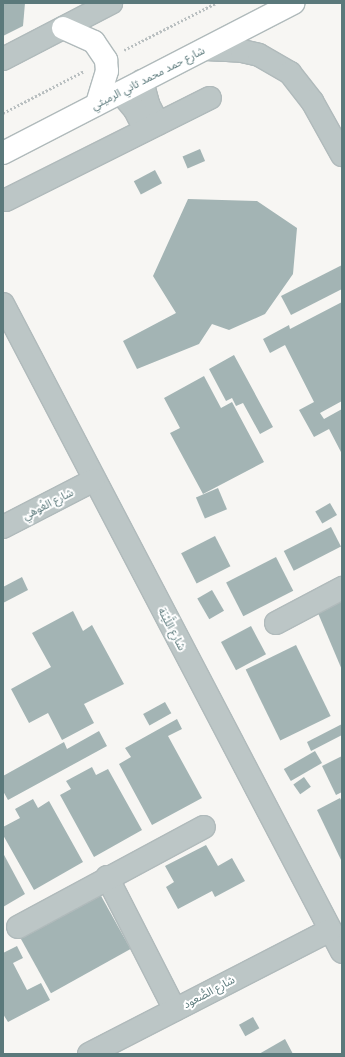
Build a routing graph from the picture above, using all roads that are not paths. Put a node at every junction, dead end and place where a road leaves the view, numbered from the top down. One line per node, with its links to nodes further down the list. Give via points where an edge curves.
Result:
1 (111, 3): 3 (street)
2 (294, 3): 4 (main road, شارع حمد محمد ثاني الرميثي)
3 (63, 28): 5 (street); 9 (main road, via 94,42 106,60 107,71)
4 (206, 49): 6 (main road, شارع حمد محمد ثاني الرميثي); 12 (street, via 242,51 259,55 290,73 312,101)
5 (3, 59)
6 (142, 81): 7 (main road, شارع حمد محمد ثاني الرميثي); 10 (street)
7 (120, 92): 9 (main road, شارع حمد محمد ثاني الرميثي); 10 (street)
8 (210, 98): 10 (street)
9 (97, 104): 11 (main road, شارع حمد محمد ثاني الرميثي)
10 (152, 127): 13 (street)
11 (3, 153)
12 (342, 154)
13 (6, 200)
14 (3, 304): 15 (street, شارع اللَّيْنَة)
15 (94, 480): 16 (street, شارع الغُوهي); 22 (street, شارع اللَّيْنَة)
16 (3, 527)
17 (342, 588): 18 (street)
18 (276, 623)
19 (204, 827): 20 (street)
20 (107, 877): 21 (street); 24 (street)
21 (18, 927)
22 (330, 930): 23 (street, شارع اللَّيْنَة); 24 (street, شارع الصُّعود)
23 (342, 952)
24 (175, 1010): 25 (street, شارع الصُّعود)
25 (89, 1054)

